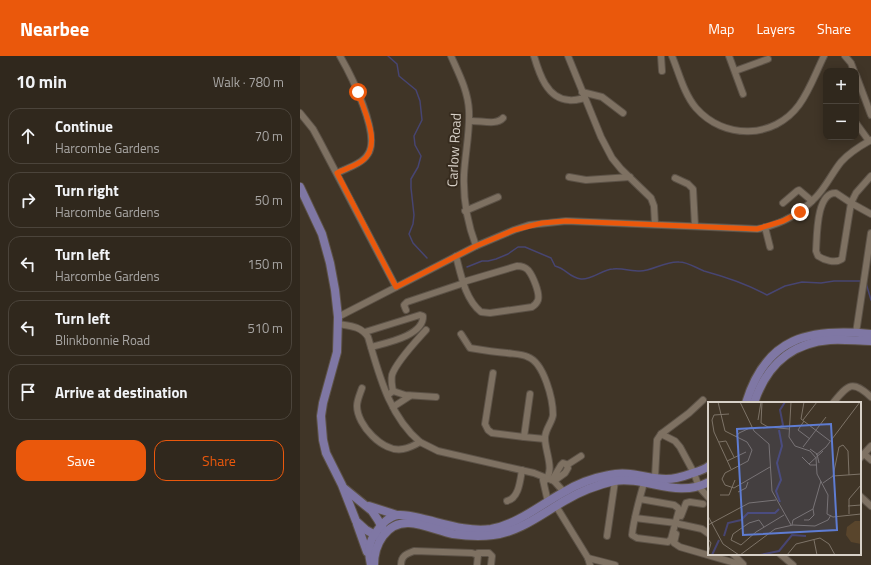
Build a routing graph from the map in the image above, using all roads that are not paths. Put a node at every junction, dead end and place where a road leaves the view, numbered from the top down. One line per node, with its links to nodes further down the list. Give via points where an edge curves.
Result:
1 (340, 56): 24 (street, via 358,92 371,132 372,144 370,152 362,161)
2 (451, 56): 21 (street, Carlow Road, via 468,98)
3 (534, 56): 16 (street, via 543,81 558,97 567,100)
4 (568, 56): 16 (street)
5 (661, 56): 12 (street)
6 (672, 56): 8 (street, via 687,94 705,118 727,129 755,132 781,122 798,106)
7 (729, 56): 13 (street)
8 (824, 56)
9 (845, 56): 11 (street)
10 (768, 59): 13 (street)
11 (853, 68)
12 (662, 71)
13 (735, 71): 15 (street)
14 (859, 83): 18 (street)
15 (743, 94)
16 (584, 95): 17 (street, via 602,97); 27 (street, via 612,158)
17 (623, 113)
18 (871, 113)
19 (300, 114): 24 (street, via 313,129)
20 (503, 118): 21 (street, via 496,123)
21 (469, 121): 34 (street, Carlow Road, via 464,175)
22 (859, 127): 23 (street)
23 (870, 140): 31 (street, via 840,163)
24 (337, 173): 44 (street)
25 (871, 176): 33 (street, via 856,193)
26 (569, 177): 27 (street, via 586,180)
27 (630, 177): 36 (street, via 651,198)
28 (675, 178): 37 (street, via 693,189)
29 (300, 188): 46 (main road, via 324,240 335,290)
30 (498, 197): 34 (street)
31 (812, 201): 32 (street, via 799,190); 38 (street, via 800,212)
32 (783, 203)
33 (852, 203): 33 (street, via 842,259 837,261 820,258 816,251 822,205 834,192); 35 (street)
34 (465, 211): 40 (street, Carlow Road)
35 (871, 214)
36 (655, 224): 37 (street); 40 (street, via 566,221 542,223 514,230)
37 (695, 226): 38 (street)
38 (765, 228): 41 (street)
39 (871, 233): 49 (street)
40 (476, 246): 42 (street)
41 (770, 247)
42 (456, 256): 43 (street); 44 (street)
43 (463, 282): 43 (street, via 473,304 481,312 532,307 538,301 538,291 530,273 521,266); 45 (street, via 407,302 404,305)
44 (396, 287): 46 (street)
45 (406, 310)
46 (338, 320): 48 (street); 83 (main road, via 337,352 323,403 321,426 326,452)
47 (426, 330): 56 (street, via 392,374)
48 (365, 332): 53 (street); 53 (street, via 423,316 423,321 412,334)
49 (856, 333): 51 (main road); 63 (main road, via 814,334 789,344 765,362 753,383)
50 (461, 334): 69 (street, via 470,348 528,357 536,364 546,380 552,408 552,419)
51 (871, 334)
52 (871, 341): 64 (main road, via 817,342 789,353 764,379)
53 (371, 347): 57 (street)
54 (493, 373): 68 (street, via 486,428 492,433)
55 (362, 388): 70 (street, via 357,406 359,416 379,442 392,449 402,450)
56 (393, 390): 57 (street); 59 (street)
57 (388, 394): 66 (street)
58 (530, 394): 68 (street)
59 (410, 396): 61 (street); 66 (street)
60 (871, 397): 65 (street, via 861,388 850,386)
61 (436, 398)
62 (703, 400): 67 (street)
63 (746, 402)
64 (754, 402)
65 (834, 402)
66 (392, 407): 70 (street, via 404,426)
67 (661, 434): 77 (street, via 678,444); 78 (street, via 656,443)
68 (524, 437): 69 (street)
69 (545, 439): 79 (street, via 549,466)
70 (420, 442): 76 (street, via 438,451)
71 (871, 446): 73 (street)
72 (581, 456): 79 (street, via 567,465 560,465)
73 (862, 456): 74 (street)
74 (871, 460)
75 (708, 468): 77 (main road)
76 (522, 470): 79 (street); 89 (street, via 517,494 512,500)
77 (694, 473): 78 (main road, via 674,478); 84 (street)
78 (655, 477): 85 (main road, via 618,473 596,478)
79 (548, 480): 85 (street); 90 (street)
80 (615, 481): 81 (main road); 93 (main road, via 597,485); 102 (street)
81 (644, 483): 84 (main road, via 680,489); 88 (street)
82 (708, 483): 84 (main road)
83 (342, 485): 91 (main road); 97 (main road)
84 (700, 487): 86 (street)
85 (564, 492): 90 (main road)
86 (708, 497)
87 (861, 497): 94 (street)
88 (640, 499): 96 (street); 98 (street, via 677,506)
89 (507, 501)
90 (548, 502): 95 (main road, via 492,529 458,528 413,516)
91 (362, 503): 95 (main road); 99 (main road, via 376,515)
92 (702, 504): 98 (street, via 686,503)
93 (556, 506): 101 (main road, via 528,523 494,535 454,534 408,523); 109 (street)
94 (871, 506)
95 (397, 515): 99 (main road)
96 (635, 518): 98 (street); 98 (street, via 633,536 666,543 671,539)
97 (356, 521): 101 (main road, via 366,530); 103 (main road)
98 (677, 524): 100 (street, via 702,529); 105 (street, via 675,545)
99 (381, 525): 101 (main road)
100 (708, 533)
101 (380, 535): 103 (main road, via 370,543); 111 (main road)
102 (607, 536)
103 (368, 555): 110 (main road)
104 (478, 555): 112 (street, via 414,551 405,554 401,559); 113 (street); 114 (street, via 482,552 491,554)
105 (708, 555)
106 (708, 555): 117 (street)
107 (734, 555): 117 (street)
108 (781, 555): 118 (street)
109 (588, 558): 115 (street); 116 (street)
110 (371, 565)
111 (374, 565)
112 (401, 565)
113 (477, 565)
114 (492, 565)
115 (590, 565)
116 (615, 565)
117 (743, 565)
118 (793, 565)

